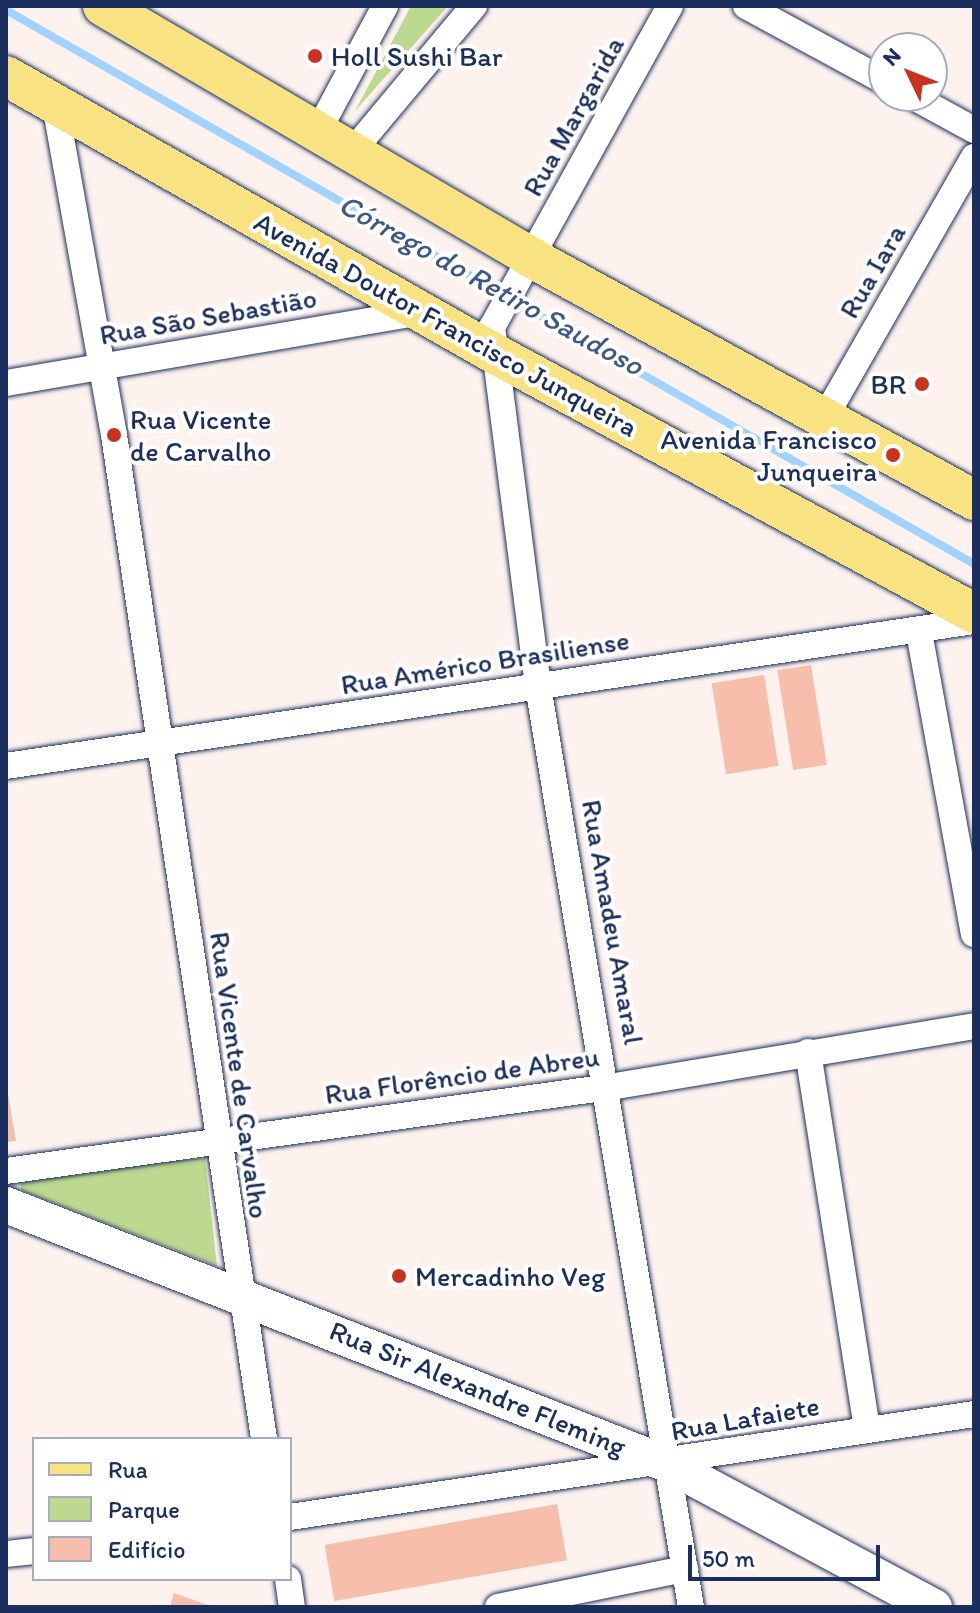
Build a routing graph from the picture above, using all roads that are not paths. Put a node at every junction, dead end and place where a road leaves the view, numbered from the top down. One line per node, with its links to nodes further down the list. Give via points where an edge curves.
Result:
1 (103, 6): 11 (main road)
2 (385, 6): 11 (street)
3 (474, 6): 12 (street)
4 (670, 6): 14 (street, Rua Margarida)
5 (746, 6): 6 (street)
6 (868, 72)
7 (6, 76): 8 (main road, Avenida Doutor Francisco Junqueira)
8 (55, 104): 15 (main road, Avenida Doutor Francisco Junqueira); 17 (street, Rua Vicente de Carvalho)
9 (941, 112): 10 (street)
10 (974, 130)
11 (317, 133): 12 (main road)
12 (351, 153): 14 (main road)
13 (974, 157): 19 (street, Rua Iara)
14 (528, 265): 16 (street); 19 (main road)
15 (421, 312): 16 (main road, Avenida Doutor Francisco Junqueira); 17 (street, Rua São Sebastião)
16 (495, 341): 21 (main road, Avenida Doutor Francisco Junqueira); 24 (street, Rua Amadeu Amaral)
17 (102, 367): 18 (street, Rua São Sebastião); 25 (street, Rua Vicente de Carvalho)
18 (6, 383)
19 (825, 417): 20 (main road)
20 (974, 500)
21 (974, 613)
22 (974, 621): 23 (street, Rua Américo Brasiliense)
23 (919, 632): 24 (street, Rua Américo Brasiliense); 27 (street)
24 (538, 686): 25 (street, Rua Américo Brasiliense); 30 (street, Rua Amadeu Amaral)
25 (161, 744): 26 (street, Rua Américo Brasiliense); 31 (street, Rua Vicente de Carvalho)
26 (6, 766)
27 (974, 934)
28 (974, 1026): 29 (street, Rua Florêncio de Abreu)
29 (808, 1052): 30 (street, Rua Florêncio de Abreu); 36 (street)
30 (610, 1087): 31 (street, Rua Florêncio de Abreu); 38 (street, Rua Amadeu Amaral)
31 (217, 1144): 32 (street, Rua Florêncio de Abreu); 34 (street, Rua Vicente de Carvalho)
32 (6, 1171)
33 (6, 1205): 34 (main road, Rua Sir Alexandre Fleming)
34 (239, 1292): 37 (street, Rua Vicente de Carvalho); 38 (main road, Rua Sir Alexandre Fleming)
35 (974, 1414): 36 (street, Rua Lafaiete)
36 (867, 1428): 38 (street, Rua Lafaiete)
37 (264, 1437)
38 (667, 1464): 39 (street, Rua Lafaiete); 42 (street, Rua Amadeu Amaral); 47 (main road, Rua Sir Alexandre Fleming)
39 (292, 1517)
40 (32, 1551): 41 (street)
41 (6, 1554)
42 (685, 1569): 45 (street); 46 (street, Rua Amadeu Amaral)
43 (288, 1581): 44 (street)
44 (292, 1607)
45 (498, 1607)
46 (691, 1607)
47 (934, 1607)

